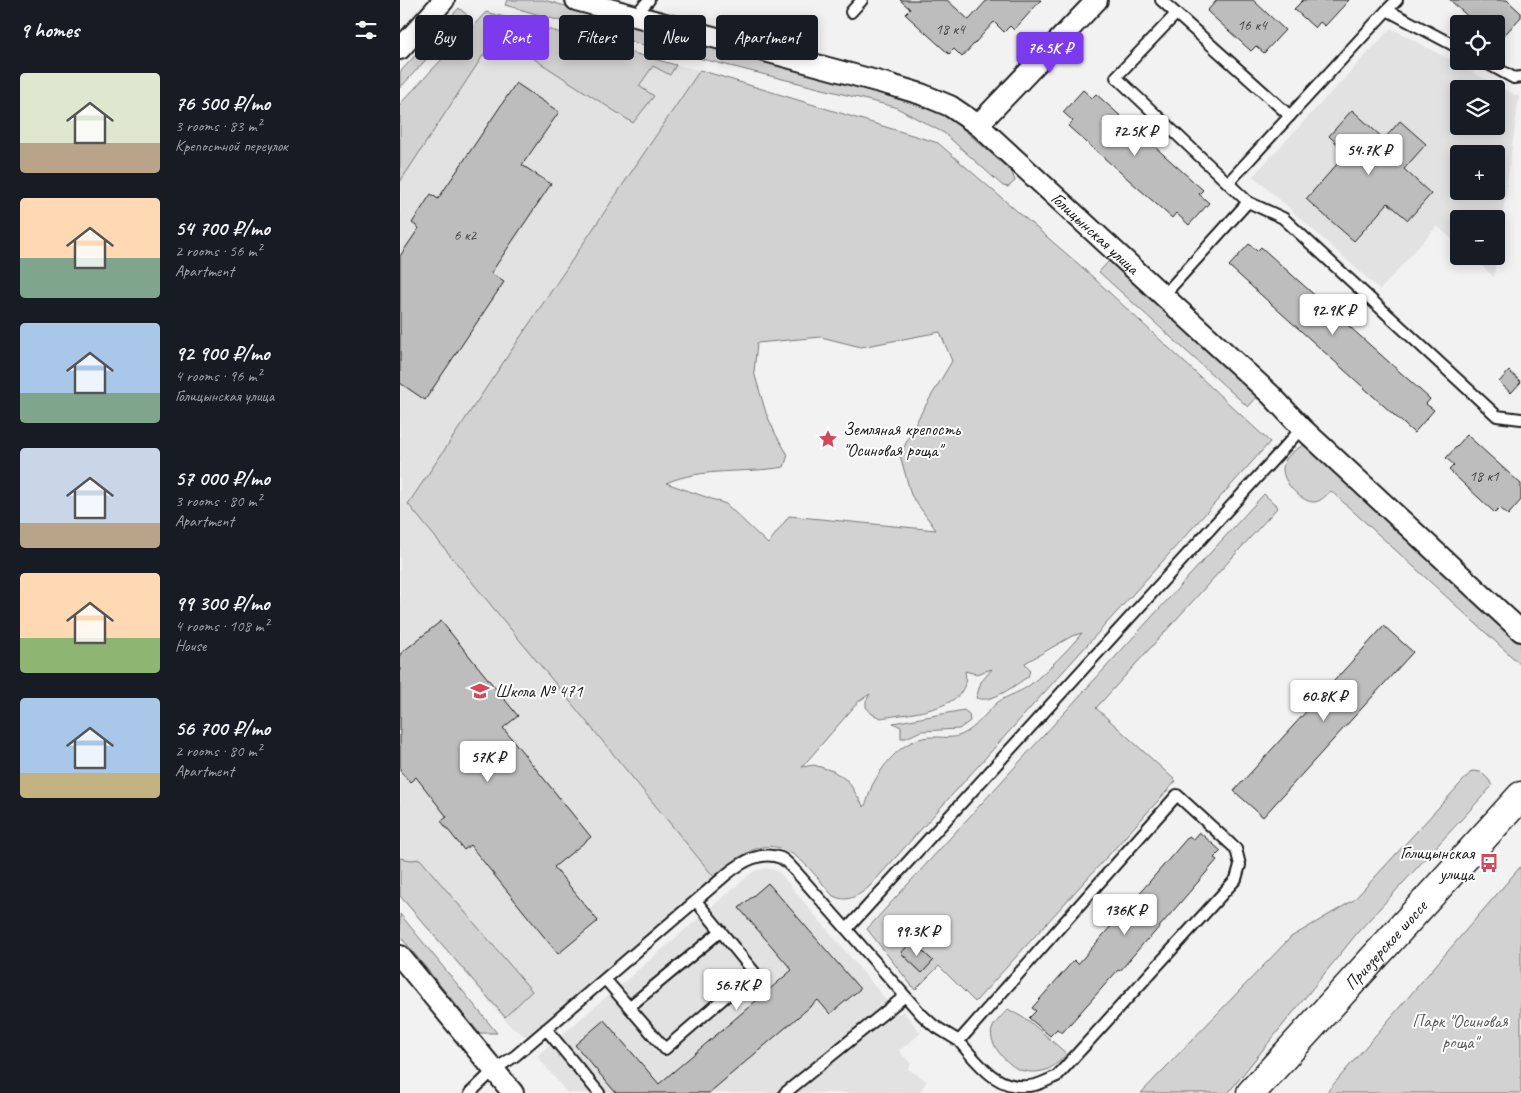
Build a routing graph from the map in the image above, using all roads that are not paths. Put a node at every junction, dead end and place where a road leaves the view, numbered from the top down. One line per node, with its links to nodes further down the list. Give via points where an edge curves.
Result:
1 (444, 0): 15 (street)
2 (576, 0): 11 (street, Голицынская улица)
3 (649, 0): 12 (lane)
4 (862, 0): 9 (lane)
5 (1097, 0): 19 (street)
6 (1161, 0): 10 (lane)
7 (1397, 0): 8 (lane)
8 (1387, 10): 14 (lane); 18 (lane)
9 (851, 12)
10 (1176, 14): 18 (lane); 20 (lane, via 1116,77)
11 (626, 15)
12 (634, 16)
13 (634, 17): 19 (street, Голицынская улица, via 921,94 950,106)
14 (1450, 43)
15 (400, 49)
16 (1499, 70): 17 (lane, via 1514,78)
17 (1521, 77)
18 (1290, 116): 20 (lane)
19 (978, 125): 22 (street, Голицынская улица)
20 (1228, 183): 21 (lane)
21 (1248, 202): 22 (lane); 23 (lane, via 1283,218 1497,416)
22 (1164, 295): 24 (street, Голицынская улица, via 1272,395)
23 (1521, 419)
24 (1302, 428): 25 (street, Голицынская улица); 28 (lane)
25 (1521, 631)
26 (1521, 796): 41 (main road, Приозерское шоссе)
27 (696, 901): 28 (lane, via 738,866 759,855 781,858); 29 (lane); 31 (lane)
28 (847, 929): 32 (lane)
29 (720, 931): 33 (lane); 33 (lane, via 754,972 665,1049)
30 (400, 956): 36 (street)
31 (605, 979): 33 (lane); 34 (lane)
32 (905, 996): 35 (lane, via 933,1025); 40 (lane)
33 (629, 1007)
34 (546, 1029): 36 (lane); 39 (lane)
35 (959, 1041): 35 (lane, via 989,1076 1013,1087 1034,1085 1057,1076 1236,879 1240,865 1236,849 1177,795)
36 (494, 1070): 37 (lane); 38 (street)
37 (470, 1093)
38 (513, 1093)
39 (599, 1093)
40 (785, 1093)
41 (1250, 1093)

